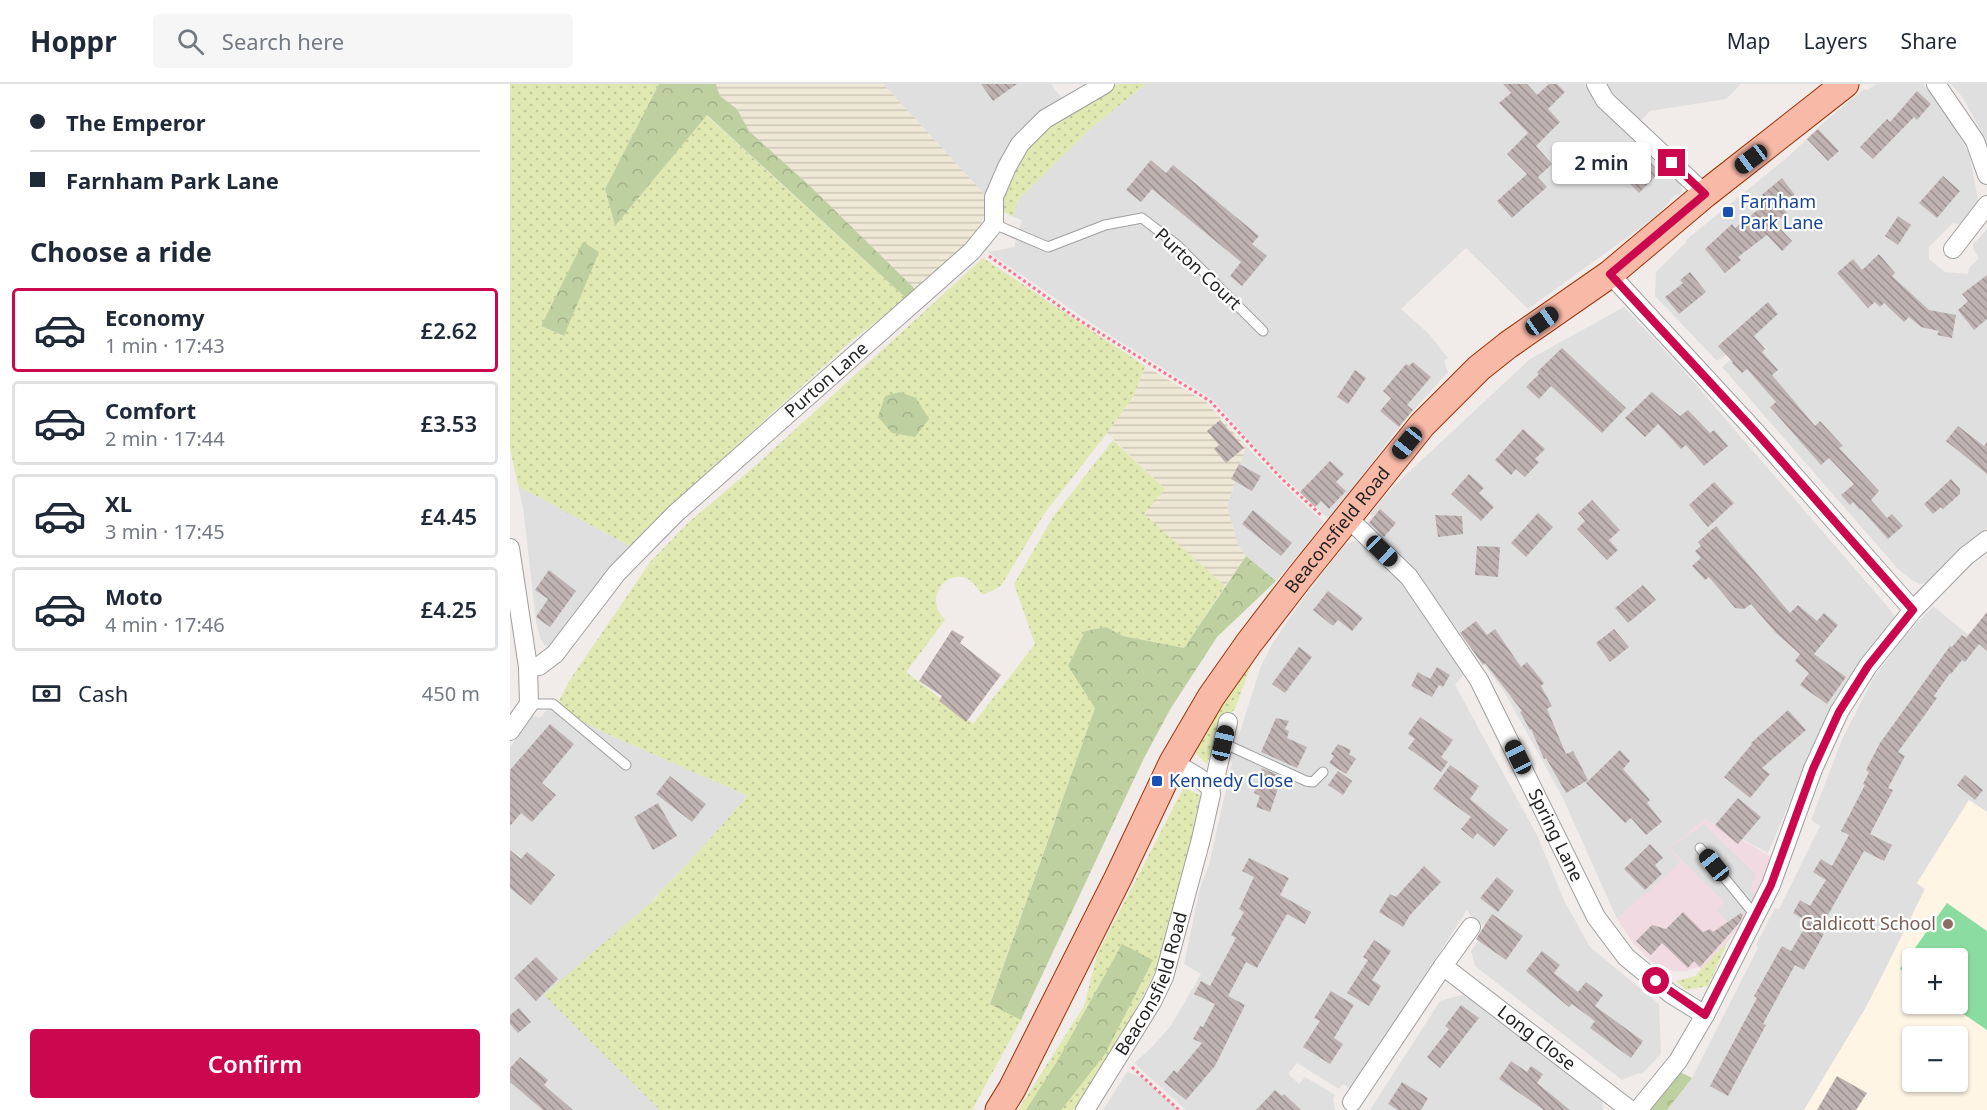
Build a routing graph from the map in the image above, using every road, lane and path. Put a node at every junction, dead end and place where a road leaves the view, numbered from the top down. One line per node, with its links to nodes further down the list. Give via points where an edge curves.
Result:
1 (1105, 84): 8 (street, via 1045,119 1020,144 994,197)
2 (1596, 84): 6 (street, via 1605,100)
3 (1845, 84): 6 (main road, Beaconsfield Road)
4 (1936, 84): 5 (street, via 1975,141)
5 (1987, 175)
6 (1705, 194): 11 (main road, Beaconsfield Road)
7 (1987, 205): 10 (street)
8 (994, 224): 9 (street, Purton Lane); 12 (lane, Purton Court, via 1048,247 1105,225 1142,218 1177,245)
9 (975, 246): 13 (path, via 1079,320 1210,401 1282,479); 18 (street, Purton Lane, via 676,513 617,573 555,654 539,666)
10 (1953, 249)
11 (1610, 274): 13 (main road, Beaconsfield Road, via 1479,368 1422,425); 17 (street)
12 (1263, 331)
13 (1342, 523): 23 (main road, Beaconsfield Road, via 1249,643); 31 (street, Spring Lane, via 1409,577 1479,680 1596,917 1626,957 1671,994)
14 (1987, 540): 17 (street)
15 (510, 548): 16 (street)
16 (514, 593): 18 (street)
17 (1913, 610): 28 (street, via 1868,666 1839,712 1813,769 1771,885)
18 (528, 667): 19 (street)
19 (529, 704): 21 (street); 24 (lane, via 553,704)
20 (1228, 722): 22 (street, Beaconsfield Road)
21 (510, 731)
22 (1223, 743): 25 (lane, via 1306,781 1313,782); 26 (street, Beaconsfield Road)
23 (1173, 762): 26 (street); 34 (main road, Beaconsfield Road)
24 (626, 765)
25 (1323, 772)
26 (1210, 787): 32 (street, Beaconsfield Road, via 1201,839 1164,977)
27 (1700, 848): 28 (lane)
28 (1755, 915): 31 (street)
29 (1471, 927): 30 (street)
30 (1443, 966): 33 (street); 37 (street, Long Close)
31 (1705, 1015): 38 (street, via 1678,1061)
32 (1119, 1056): 35 (street, Beaconsfield Road); 36 (path)
33 (1352, 1102)
34 (999, 1110)
35 (1085, 1110)
36 (1179, 1110)
37 (1630, 1110)
38 (1638, 1110)

